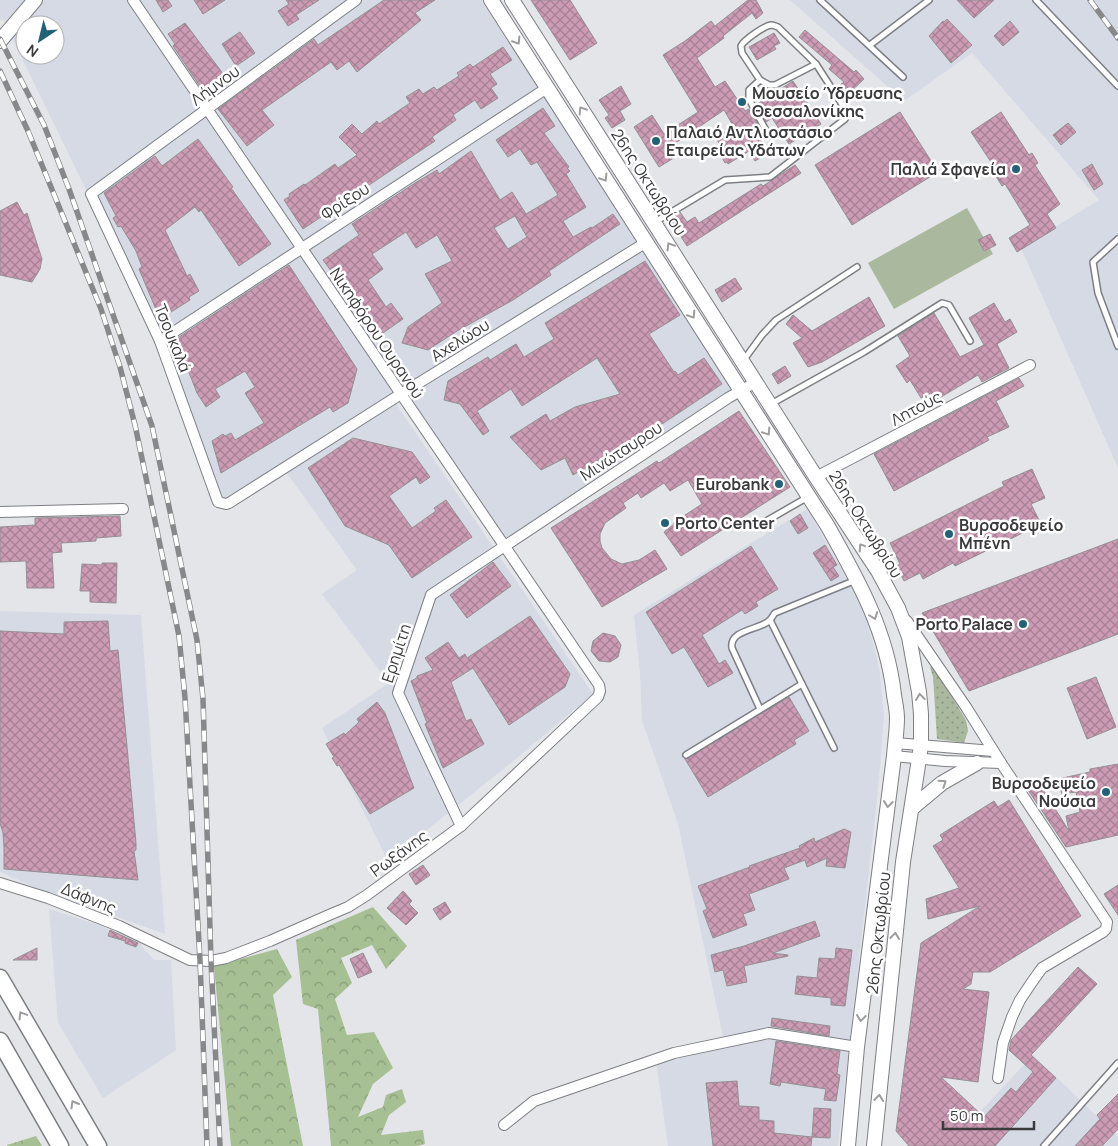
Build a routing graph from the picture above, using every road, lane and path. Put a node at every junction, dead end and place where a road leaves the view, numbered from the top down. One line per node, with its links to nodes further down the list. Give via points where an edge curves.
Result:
1 (35, 0): 9 (main road)
2 (133, 0): 16 (street, Νικηφόρου Ουρανού)
3 (356, 0): 16 (street, Λήμνου)
4 (491, 0): 15 (main road, 26ης Οκτωβρίου, one-way to 15)
5 (512, 0): 19 (main road, 26ης Οκτωβρίου, one-way to 5)
6 (929, 0): 10 (lane)
7 (1036, 0): 14 (lane)
8 (822, 1): 10 (lane)
9 (0, 41)
10 (870, 45): 12 (lane)
11 (816, 64): 13 (lane, via 775,85); 13 (lane, via 778,28 770,25 745,40 741,46 742,53); 19 (lane, via 845,109 843,121 770,177 725,180)
12 (903, 77)
13 (760, 80): 17 (lane, via 749,90 748,96)
14 (1118, 86)
15 (547, 88): 21 (main road, 26ης Οκτωβρίου, one-way to 21); 22 (street, Φρίξου)
16 (207, 109): 18 (street, Λήμνου); 22 (street, Νικηφόρου Ουρανού)
17 (769, 136)
18 (91, 194): 24 (street, Τσουκαλά)
19 (654, 222): 27 (main road, 26ης Οκτωβρίου, one-way to 19)
20 (1118, 239): 26 (lane, via 1094,262 1098,293)
21 (645, 243): 30 (main road, 26ης Οκτωβρίου, one-way to 30); 31 (street, Αχελώου)
22 (301, 248): 24 (street, Φρίξου); 31 (street, Νικηφόρου Ουρανού)
23 (858, 267): 27 (lane, via 776,320)
24 (160, 341): 35 (street, Τσουκαλά)
25 (970, 341): 32 (lane, via 949,305 942,303 864,352)
26 (1118, 346)
27 (743, 362): 29 (main road, 26ης Οκτωβρίου)
28 (1030, 365): 33 (street, Λητούς)
29 (756, 382): 30 (street, Μινώταυρου); 32 (main road, 26ης Οκτωβρίου)
30 (740, 391): 34 (main road, 26ης Οκτωβρίου, one-way to 34); 39 (street, Μινώταυρου)
31 (401, 394): 35 (street, Αχελώου, via 229,503 222,504); 39 (street, Νικηφόρου Ουρανού)
32 (771, 404): 33 (main road, 26ης Οκτωβρίου)
33 (816, 477): 41 (main road, 26ης Οκτωβρίου, one-way to 33, via 878,571)
34 (809, 497): 38 (lane); 40 (main road, 26ης Οκτωβρίου)
35 (216, 498)
36 (123, 508): 37 (street)
37 (0, 512)
38 (761, 524)
39 (504, 546): 43 (street, Νικηφόρου Ουρανού); 54 (street, Ερημίτη, via 431,595 398,693)
40 (857, 579): 42 (lane, via 775,613); 47 (main road, 26ης Οκτωβρίου, one-way to 47, via 874,615 892,675 897,717)
41 (898, 608): 48 (street); 49 (main road, 26ης Οκτωβρίου, one-way to 41, via 919,692 908,637)
42 (770, 620): 44 (lane); 45 (lane, via 737,636 732,644)
43 (597, 683): 54 (street, Ρωξάνης, via 598,697)
44 (802, 684): 45 (lane); 46 (lane)
45 (760, 709): 50 (lane)
46 (834, 748)
47 (894, 749): 49 (street); 59 (main road, 26ης Οκτωβρίου, one-way to 59)
48 (993, 750): 49 (street); 52 (street)
49 (921, 752): 51 (street); 53 (main road, 26ης Οκτωβρίου)
50 (686, 755)
51 (977, 763): 52 (street); 53 (main road, one-way to 51, via 942,783)
52 (1001, 763): 61 (street, via 1106,919 1107,926 1103,932 1042,968 1020,1000 1009,1026)
53 (912, 808): 66 (main road, 26ης Οκτωβρίου, one-way to 53, via 903,862)
54 (461, 826): 56 (street, Ρωξάνης, via 354,903 270,941 211,961 190,960)
55 (0, 883): 56 (street, Δάφνης, via 119,926)
56 (164, 948)
57 (0, 978): 64 (highway, one-way to 57)
58 (0, 1041): 63 (highway)
59 (857, 1048): 62 (street, via 769,1033 674,1053 534,1101); 65 (main road, 26ης Οκτωβρίου)
60 (1118, 1063): 67 (lane)
61 (998, 1078)
62 (504, 1125)
63 (60, 1146)
64 (98, 1146)
65 (848, 1146)
66 (874, 1146)
67 (1044, 1146)

